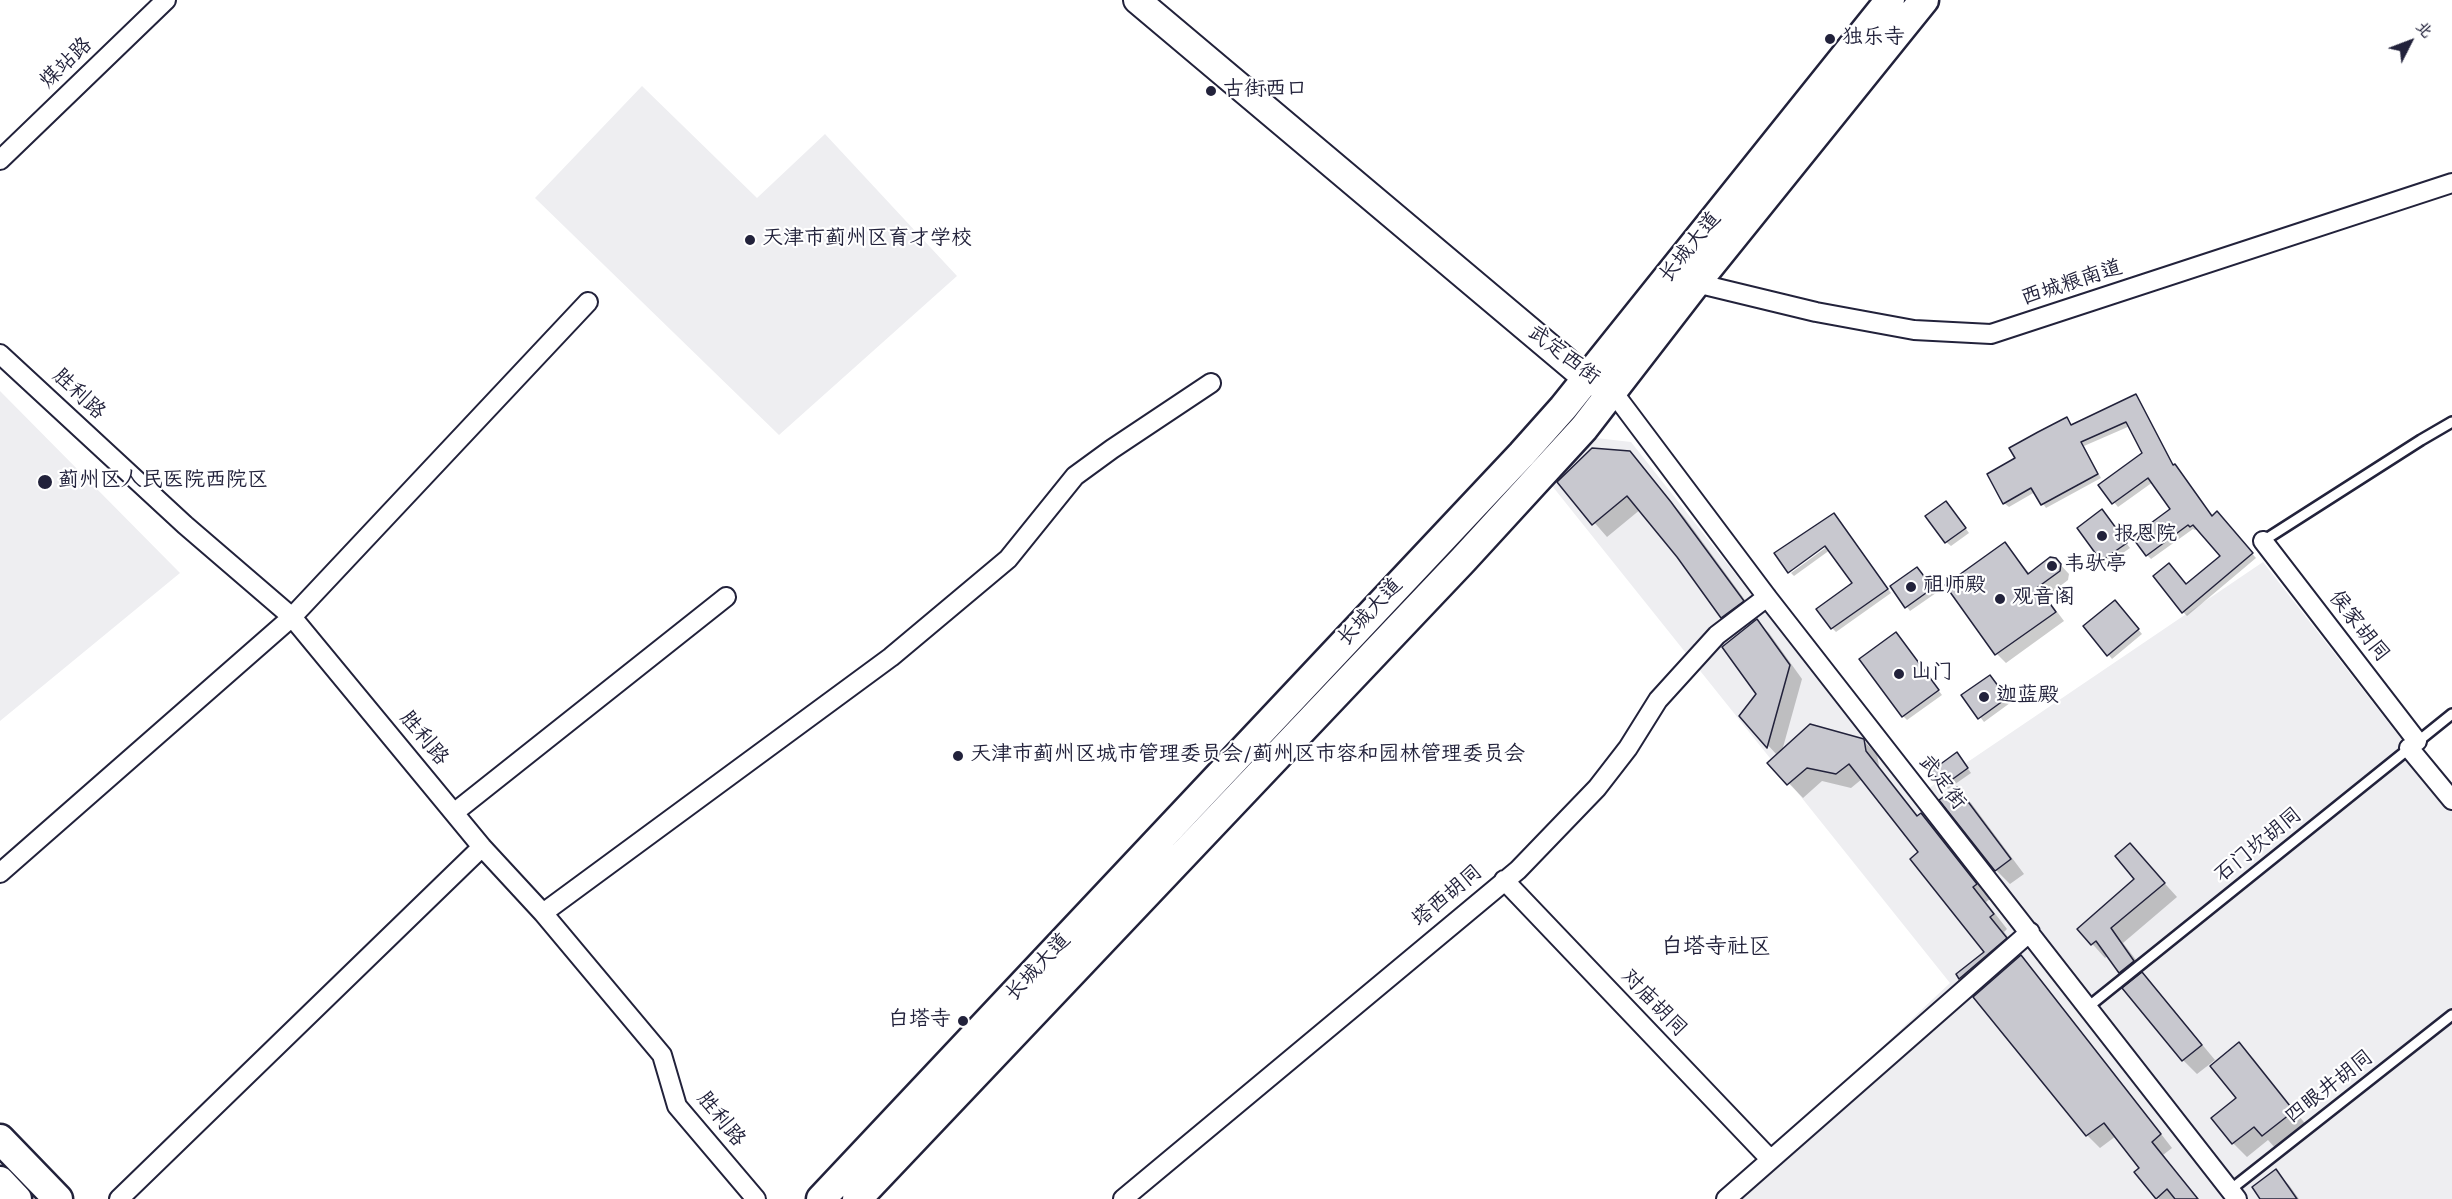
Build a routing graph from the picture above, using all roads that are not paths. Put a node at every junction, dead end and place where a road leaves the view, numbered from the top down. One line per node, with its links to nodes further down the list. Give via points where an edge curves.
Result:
1 (166, 0): 6 (street, 煤站路)
2 (1137, 0): 11 (street, 武定西街)
3 (1157, 0): 11 (street, 武定西街)
4 (1890, 0): 11 (main road, 长城大道)
5 (1924, 0): 8 (main road, 长城大道)
6 (0, 160)
7 (2452, 183): 8 (street, 西城粮南道, via 1991,334 1914,330 1816,312)
8 (1696, 283): 13 (main road, 长城大道)
9 (588, 302): 18 (street)
10 (0, 354): 18 (street, 胜利路)
11 (1591, 373): 13 (street, 武定西街); 38 (main road, 长城大道, via 1522,454)
12 (1211, 383): 26 (street, via 1075,476 1008,559 891,657)
13 (1613, 392): 17 (street, 武定街); 39 (main road, 长城大道, via 1463,560)
14 (2452, 422): 15 (lane)
15 (2263, 541): 20 (street, 侯家胡同)
16 (726, 597): 22 (street)
17 (1767, 597): 25 (street, 塔西胡同, via 1717,635 1658,700 1597,788); 27 (street, 武定街)
18 (292, 617): 22 (street, 胜利路); 24 (street)
19 (2452, 714): 20 (lane, 石门坎胡同)
20 (2413, 744): 21 (street, 侯家胡同); 28 (lane, 石门坎胡同)
21 (2452, 800)
22 (455, 812): 23 (street, 胜利路)
23 (482, 847): 26 (street, 胜利路); 36 (street)
24 (0, 873)
25 (1504, 880): 31 (street, 对庙胡同); 40 (street, 塔西胡同)
26 (543, 913): 37 (street, 胜利路, via 662,1055 677,1106)
27 (2030, 932): 28 (street, 武定街); 31 (street)
28 (2088, 1007): 33 (street, 武定街)
29 (2452, 1014): 33 (lane, 四眼井胡同)
30 (0, 1138): 35 (main road)
31 (1770, 1159): 41 (street)
32 (0, 1181): 34 (main road)
33 (2234, 1195)
34 (17, 1199)
35 (58, 1199)
36 (119, 1199)
37 (756, 1199)
38 (821, 1199)
39 (857, 1199)
40 (1123, 1199)
41 (1726, 1199)

